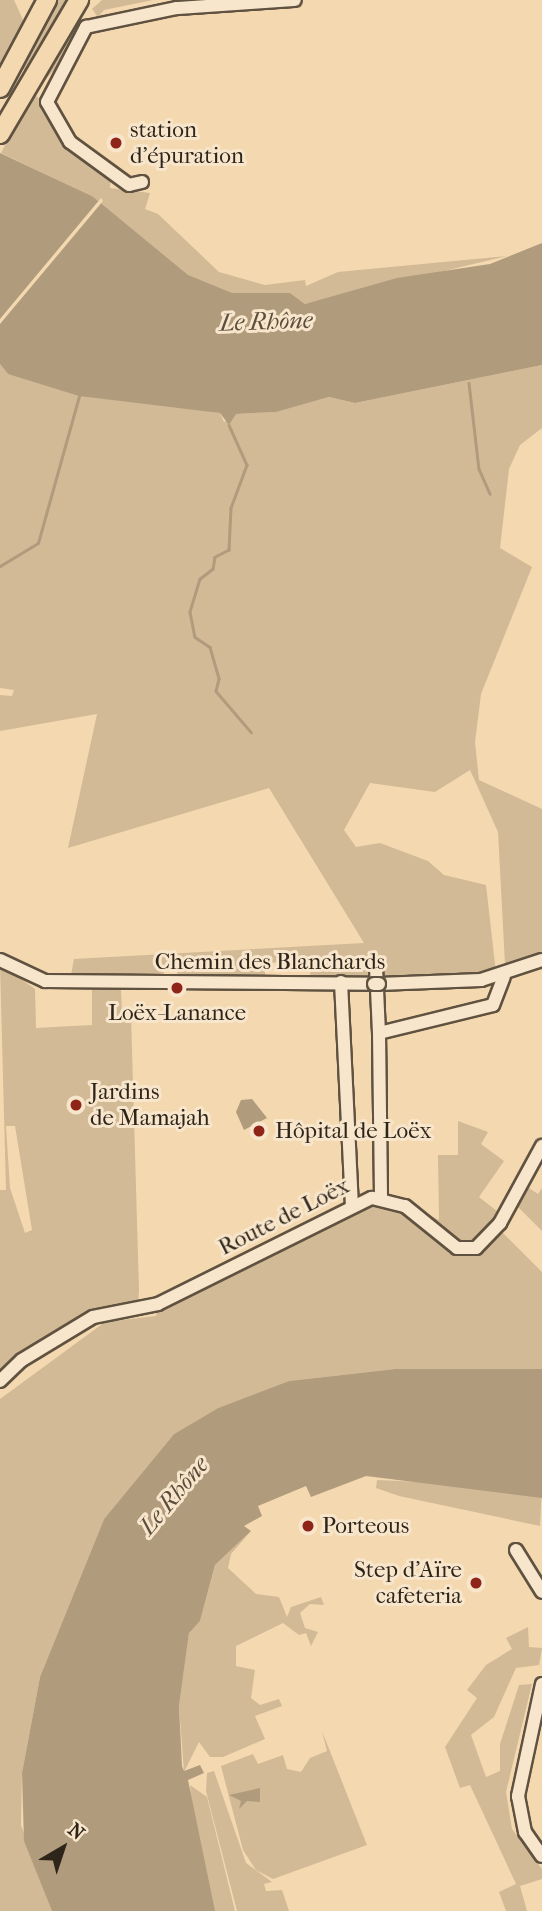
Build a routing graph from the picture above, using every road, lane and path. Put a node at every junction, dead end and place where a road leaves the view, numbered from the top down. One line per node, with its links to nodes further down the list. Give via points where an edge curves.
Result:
1 (47, 0): 5 (highway)
2 (79, 0): 6 (highway)
3 (295, 0): 4 (street)
4 (181, 4): 7 (street, via 89,24 45,96 64,136 118,184)
5 (0, 88)
6 (0, 134)
7 (142, 182)
8 (0, 960): 12 (street, Chemin des Blanchards, via 45,981)
9 (542, 960): 11 (street, Chemin des Blanchards)
10 (376, 967): 13 (street)
11 (504, 976): 12 (street, Chemin des Blanchards); 13 (street, via 493,1005)
12 (341, 982): 16 (street)
13 (379, 1033): 15 (street)
14 (542, 1146): 15 (street, Route de Loëx, via 500,1223 476,1248 451,1245 415,1212)
15 (381, 1196): 16 (street, Route de Loëx)
16 (352, 1206): 17 (street, Route de Loëx, via 158,1304 93,1317 22,1360)
17 (0, 1381)
18 (516, 1550): 19 (street)
19 (542, 1592)
20 (542, 1684): 21 (street, via 518,1796 525,1832)
21 (542, 1857)

